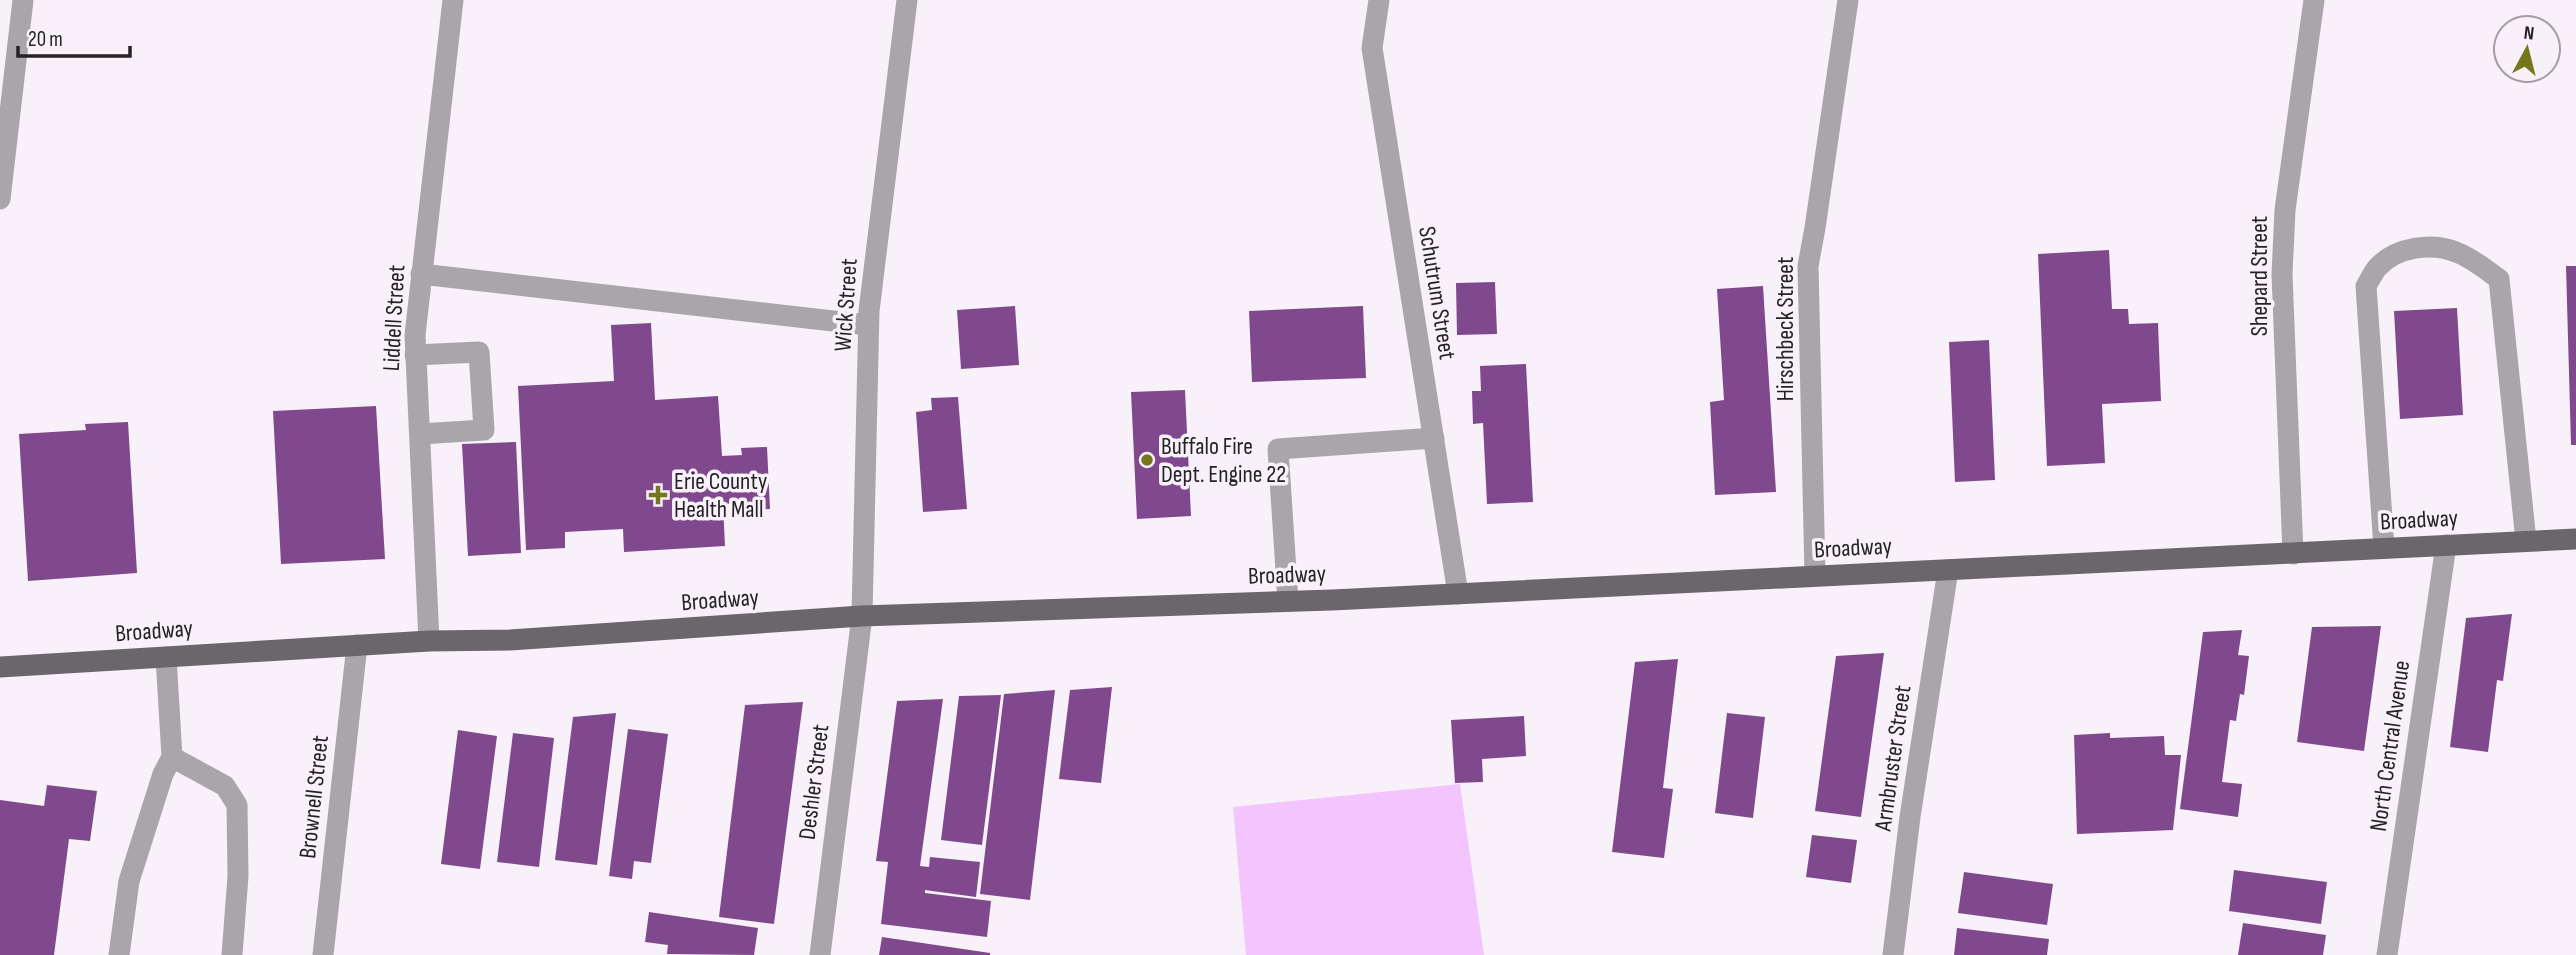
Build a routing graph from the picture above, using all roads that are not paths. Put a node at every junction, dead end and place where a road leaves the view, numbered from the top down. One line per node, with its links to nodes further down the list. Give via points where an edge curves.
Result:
1 (23, 0): 7 (street)
2 (453, 0): 8 (street, Liddell Street)
3 (907, 0): 9 (street, Wick Street)
4 (1379, 0): 12 (street, Schutrum Street, via 1372,48)
5 (1848, 0): 19 (street, Hirschbeck Street, via 1808,265)
6 (2314, 0): 17 (street, Shepard Street, via 2285,211)
7 (0, 199)
8 (421, 274): 9 (street); 10 (street, Liddell Street)
9 (868, 325): 22 (street, Wick Street)
10 (415, 355): 11 (street, Liddell Street); 11 (street, via 479,352 484,430)
11 (420, 434): 23 (street, Liddell Street)
12 (1434, 438): 20 (street, Schutrum Street); 21 (street, via 1278,449)
13 (2576, 538): 14 (main road, Broadway)
14 (2526, 541): 15 (main road, Broadway); 16 (street, via 2499,279 2454,251 2424,247 2396,253 2377,267 2366,286)
15 (2446, 545): 16 (main road, Broadway); 33 (street, North Central Avenue)
16 (2384, 548): 17 (main road, Broadway)
17 (2293, 554): 18 (main road, Broadway)
18 (1948, 570): 19 (main road, Broadway); 32 (street, Armbruster Street)
19 (1815, 576): 20 (main road, Broadway)
20 (1458, 594): 21 (main road, Broadway)
21 (1288, 601): 22 (main road, Broadway)
22 (862, 616): 23 (main road, Broadway, via 510,640); 31 (street, Deshler Street)
23 (429, 640): 24 (main road, Broadway)
24 (357, 645): 25 (main road, Broadway); 30 (street, Brownell Street)
25 (166, 657): 26 (main road, Broadway); 27 (street)
26 (0, 667)
27 (172, 757): 28 (street, via 129,881); 29 (street, via 225,786 237,805)
28 (119, 955)
29 (232, 955)
30 (323, 955)
31 (820, 955)
32 (1893, 955)
33 (2387, 955)

